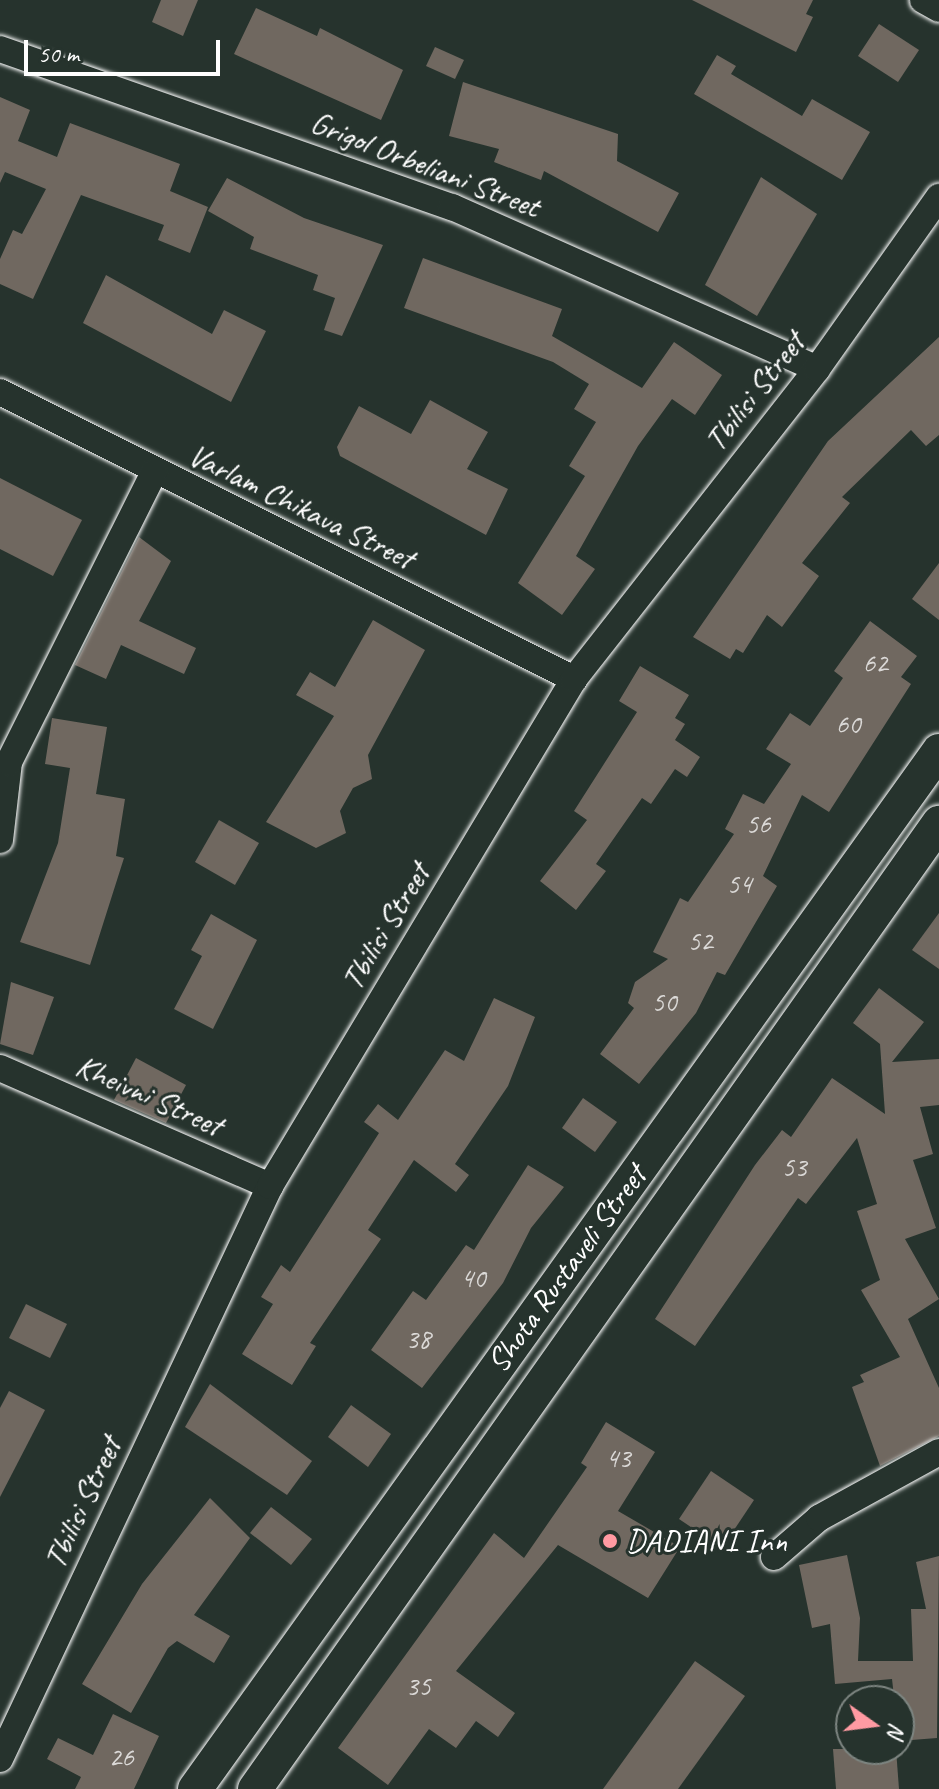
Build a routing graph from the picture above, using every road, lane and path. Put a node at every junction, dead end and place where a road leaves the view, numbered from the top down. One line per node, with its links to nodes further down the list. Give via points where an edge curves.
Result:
1 (923, 0): 2 (street)
2 (939, 9)
3 (0, 49): 5 (street, Grigol Orbeliani Street, via 452,207)
4 (939, 197): 5 (street, Tbilisi Street)
5 (817, 369): 8 (street, Tbilisi Street)
6 (0, 392): 7 (street, Varlam Chikava Street)
7 (154, 472): 8 (street, Varlam Chikava Street); 11 (street, via 9,762)
8 (574, 679): 13 (street, Tbilisi Street)
9 (939, 751): 17 (street, Shota Rustaveli Street)
10 (939, 823): 18 (street, Shota Rustaveli Street)
11 (0, 840)
12 (0, 1068): 13 (street, Kheivni Street)
13 (270, 1186): 16 (street, Tbilisi Street)
14 (939, 1452): 15 (street, via 819,1518)
15 (774, 1557)
16 (0, 1759)
17 (195, 1789)
18 (255, 1789)

